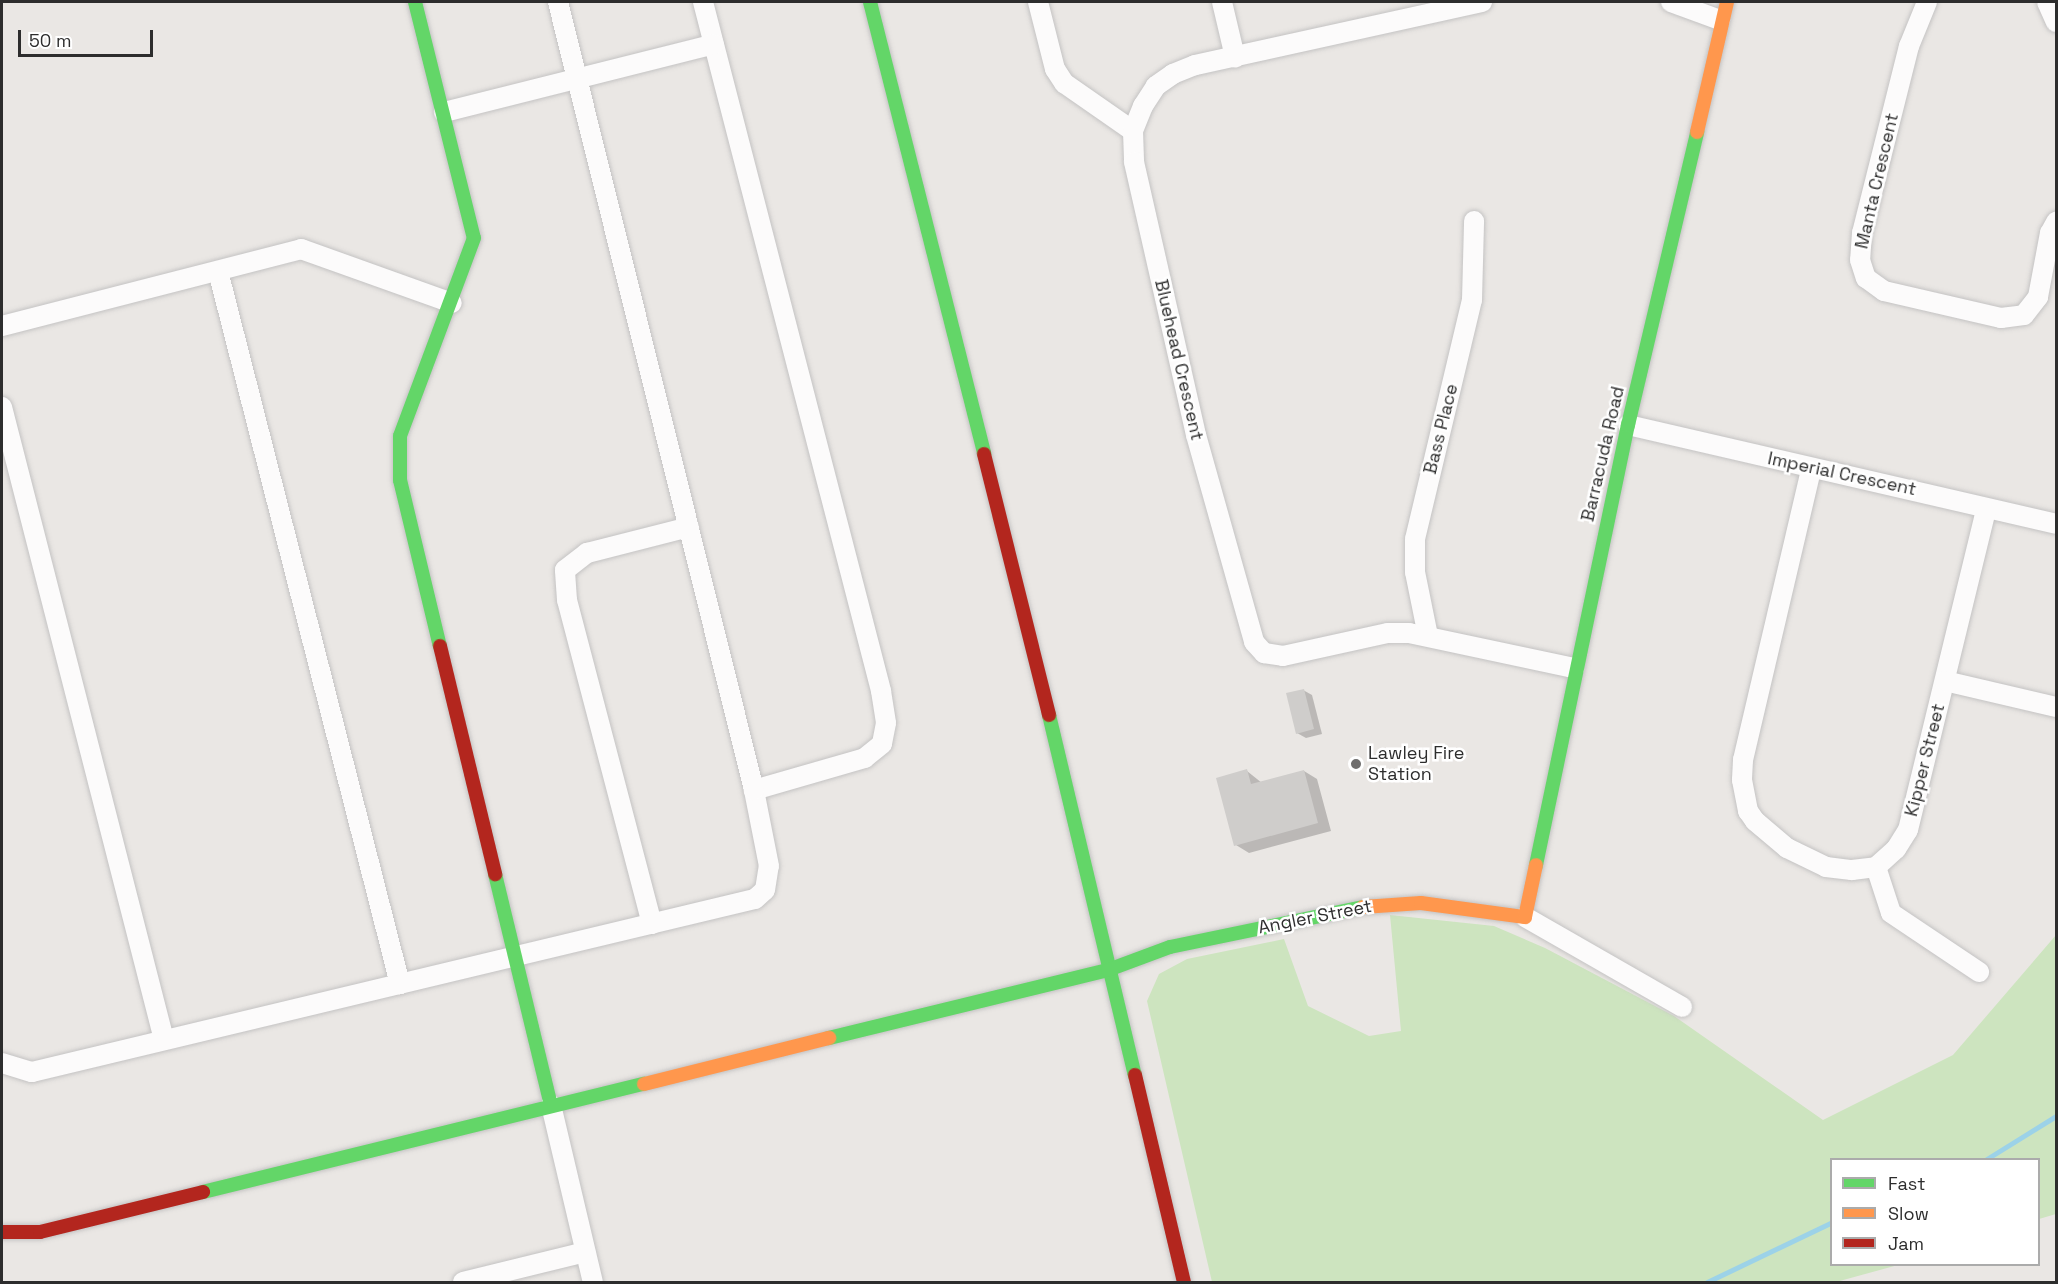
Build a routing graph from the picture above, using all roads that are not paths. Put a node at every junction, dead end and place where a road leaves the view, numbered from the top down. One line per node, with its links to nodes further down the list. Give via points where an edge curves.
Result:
1 (415, 2): 17 (street)
2 (558, 2): 16 (street)
3 (703, 2): 14 (street)
4 (870, 2): 39 (street, via 1073,810)
5 (1038, 2): 18 (street, via 1055,69 1064,83)
6 (1222, 2): 15 (street)
7 (1482, 2): 11 (street)
8 (1671, 2): 12 (street)
9 (1928, 2): 20 (street, Manta Crescent, via 1909,46 1862,234 1860,260 1866,278 1884,291 2001,318 2024,315 2038,297 2050,233)
10 (2047, 2): 13 (street)
11 (1401, 10): 15 (street)
12 (1724, 11): 25 (street, Barracuda Road)
13 (2056, 22)
14 (714, 44): 16 (street); 34 (street, via 878,680 885,723 878,752)
15 (1235, 57): 18 (street, via 1195,65 1156,86)
16 (577, 78): 17 (street); 29 (street)
17 (444, 112): 22 (street, via 474,238)
18 (1132, 130): 30 (street, Bluehead Crescent, via 1134,162 1196,435 1254,642 1264,653 1283,656 1388,633)
19 (1474, 221): 30 (street, Bass Place, via 1472,300 1414,539 1415,572)
20 (2056, 222)
21 (218, 271): 22 (street, via 302,249); 23 (street); 41 (street)
22 (452, 303): 38 (street, via 400,436 400,480)
23 (2, 326)
24 (2, 407): 43 (street)
25 (1628, 425): 26 (street, Imperial Crescent); 31 (street, Barracuda Road)
26 (1811, 470): 27 (street, Imperial Crescent, via 1876,480); 35 (street, via 1743,760 1743,790 1755,821 1787,848 1833,869)
27 (1986, 509): 28 (street, Imperial Crescent); 32 (street, Kipper Street)
28 (2056, 524)
29 (688, 527): 34 (street); 37 (street, via 587,553 565,570 567,600)
30 (1428, 636): 31 (street, Bluehead Crescent)
31 (1574, 668): 36 (street, Barracuda Road)
32 (1945, 681): 33 (street); 35 (street, Kipper Street, via 1908,830 1896,849)
33 (2056, 707)
34 (754, 790): 37 (street, via 769,866 765,890 755,899)
35 (1876, 867): 40 (street, via 1891,913)
36 (1525, 917): 39 (street, Angler Street, via 1421,903 1357,907 1170,947); 42 (street, Angler Street)
37 (651, 924): 38 (street)
38 (517, 956): 41 (street); 45 (street)
39 (1108, 970): 45 (street, Angler Street); 50 (street)
40 (1978, 972)
41 (400, 984): 43 (street)
42 (1682, 1007)
43 (164, 1040): 44 (street, via 32,1072)
44 (2, 1063)
45 (551, 1105): 46 (street, Angler Street, via 40,1232); 47 (street)
46 (2, 1232)
47 (585, 1252): 48 (street); 49 (street)
48 (463, 1282)
49 (593, 1282)
50 (1184, 1282)

